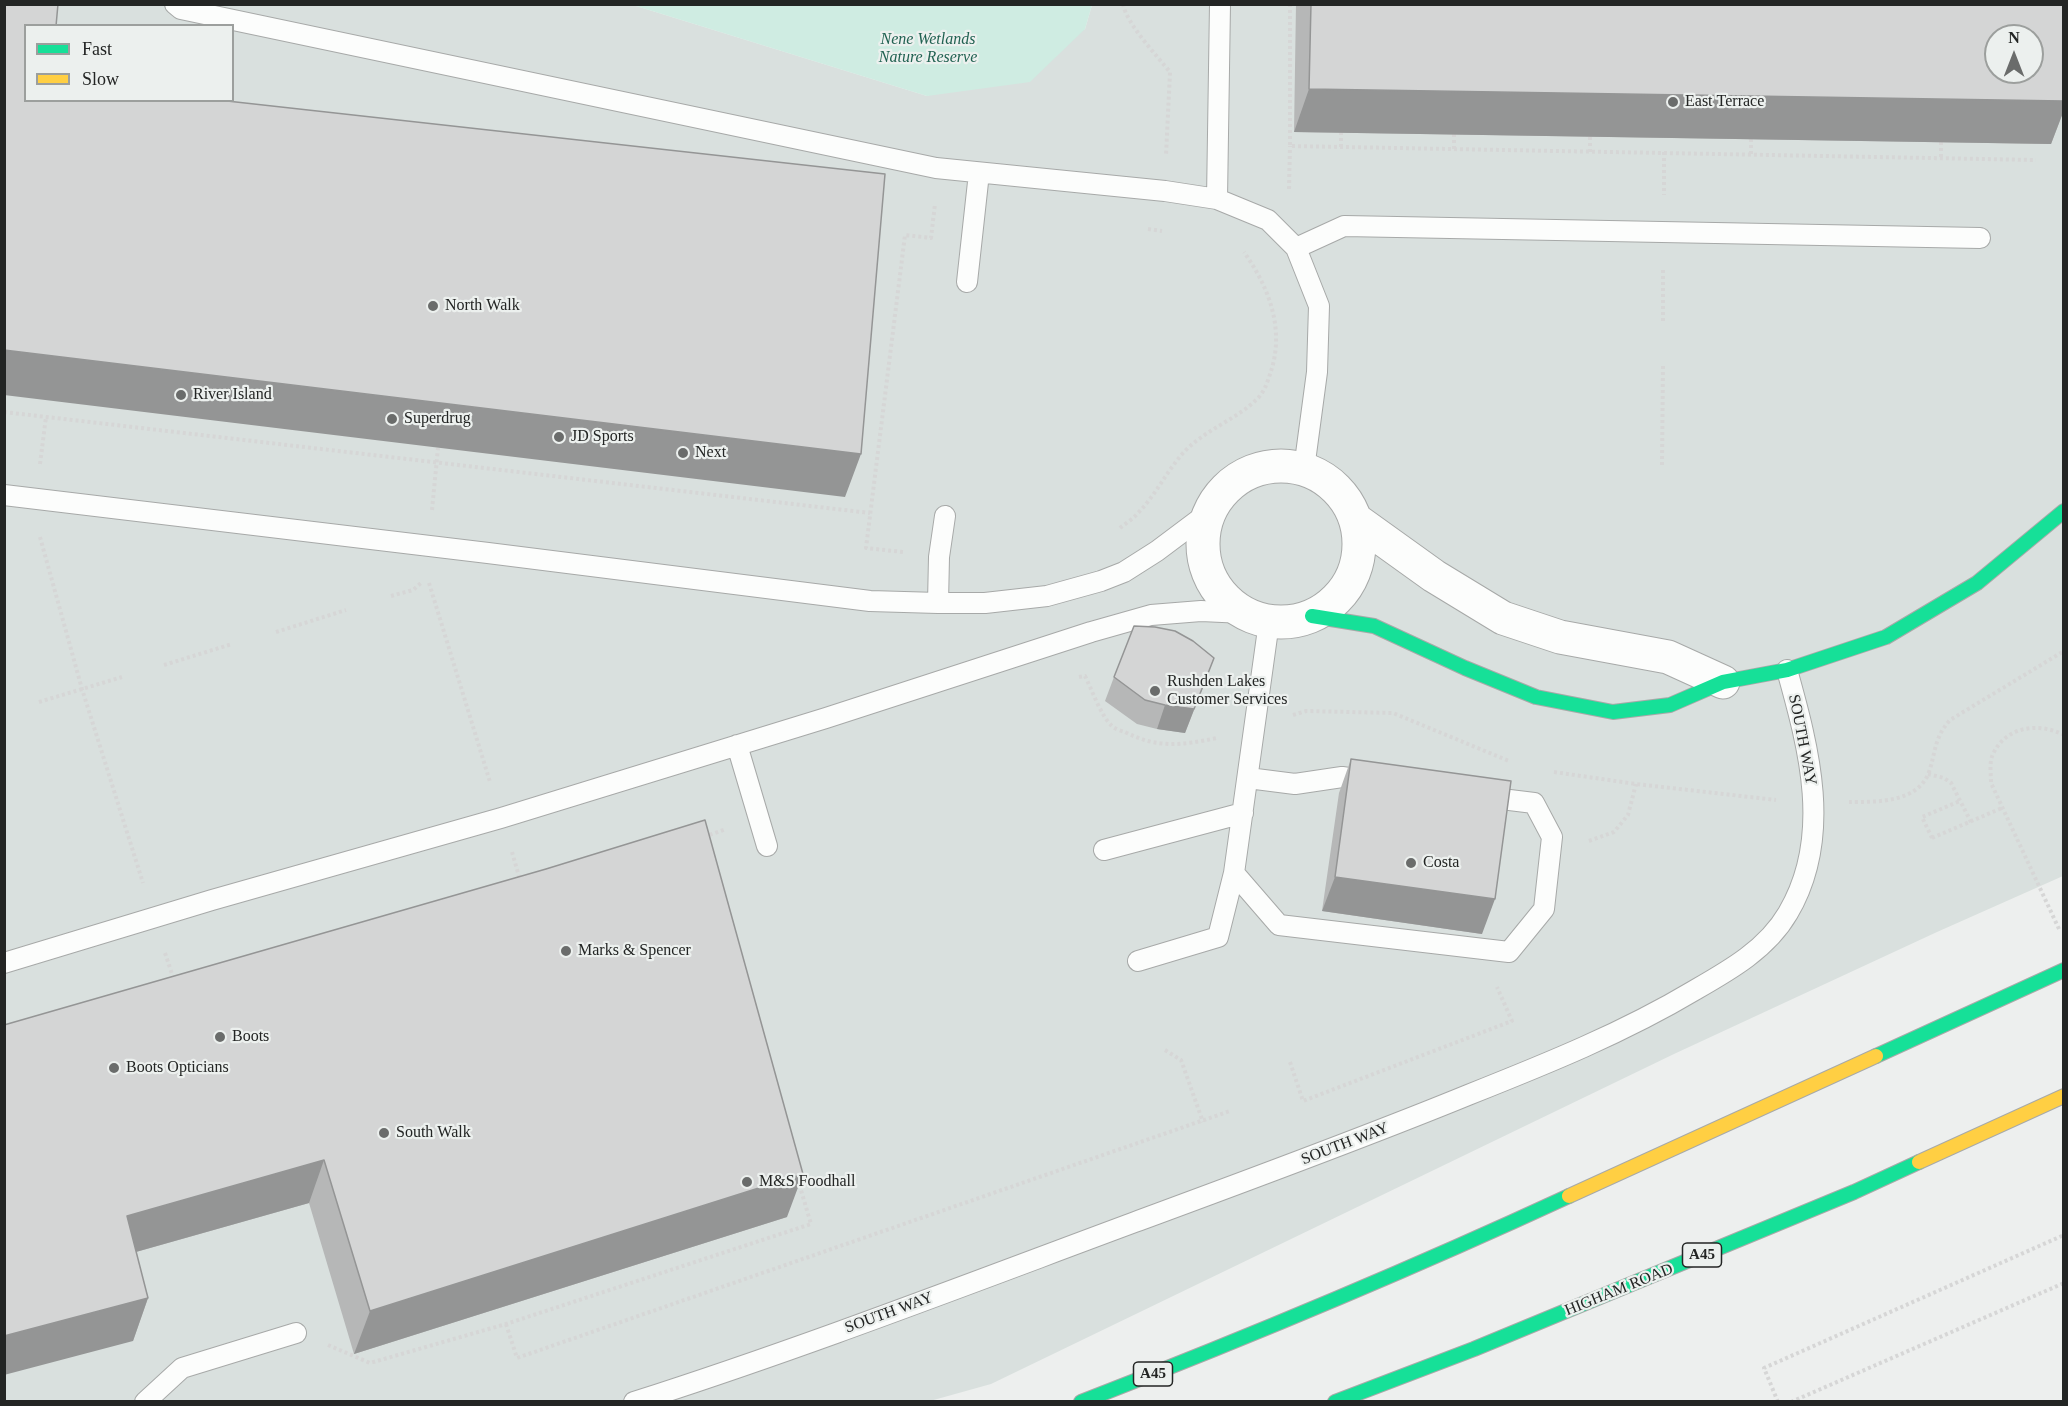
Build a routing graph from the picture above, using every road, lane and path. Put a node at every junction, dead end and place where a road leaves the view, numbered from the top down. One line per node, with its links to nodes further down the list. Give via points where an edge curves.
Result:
1 (175, 4): 19 (lane, via 181,9 912,164)
2 (1123, 4): 18 (path, via 1124,11 1170,72)
3 (1220, 4): 21 (lane)
4 (1290, 4): 10 (path)
5 (1341, 132): 11 (path)
6 (1454, 134): 12 (path)
7 (1590, 137): 13 (path)
8 (1750, 139): 15 (path)
9 (1941, 142): 16 (path)
10 (1290, 146): 11 (path); 20 (path)
11 (1341, 147): 12 (path)
12 (1454, 149): 13 (path)
13 (1590, 152): 14 (path)
14 (1664, 153): 15 (path); 23 (path)
15 (1750, 154): 16 (path)
16 (1941, 158): 17 (path)
17 (2036, 160)
18 (1166, 161)
19 (979, 172): 21 (lane); 30 (lane)
20 (1289, 191)
21 (1217, 199): 28 (lane, via 1268,220)
22 (946, 205): 43 (path, via 935,204 931,238 905,235)
23 (1664, 205)
24 (1163, 224): 25 (path, via 1162,231)
25 (1173, 232)
26 (1980, 238): 28 (lane, via 1344,226)
27 (1234, 247): 47 (path, via 1244,252 1269,296 1277,351 1269,380 1248,406 1187,449 1138,513)
28 (1296, 248): 38 (lane, via 1319,306 1317,372)
29 (1664, 262): 31 (path)
30 (967, 282)
31 (1663, 321)
32 (1663, 365): 37 (path)
33 (4, 412): 34 (path)
34 (46, 417): 36 (path); 40 (path)
35 (438, 448): 36 (path)
36 (437, 464): 43 (path); 44 (path)
37 (1662, 465)
38 (1304, 469): 42 (street, via 1282,465 1259,468 1238,477 1221,492); 46 (street, via 1325,479 1344,497)
39 (4, 495): 40 (lane)
40 (36, 499): 50 (lane, via 870,602); 62 (path, via 37,526)
41 (2064, 511): 58 (main road, via 1977,583 1886,637)
42 (1209, 512): 50 (lane, via 1141,562 1101,581 1047,597); 53 (street, via 1203,535 1209,576 1225,599)
43 (870, 513): 48 (path, via 866,548)
44 (432, 514)
45 (945, 516): 50 (lane)
46 (1356, 520): 52 (street, via 1360,541 1354,571 1331,604); 61 (street, via 1434,576 1503,618 1560,637 1668,657)
47 (1110, 534)
48 (906, 553)
49 (391, 597): 80 (path, via 413,590 427,578)
50 (938, 603)
51 (346, 610): 54 (path)
52 (1312, 616): 53 (street, via 1289,621); 61 (main road, via 1374,626 1536,697 1613,712 1670,705)
53 (1257, 617): 67 (lane, via 1201,611 1151,615); 71 (lane)
54 (276, 632)
55 (232, 644): 57 (path)
56 (2064, 651): 70 (path, via 1950,720 1940,732)
57 (164, 665)
58 (1787, 670): 61 (main road); 106 (lane, SOUTH WAY, via 1803,726 1814,801 1806,871 1787,914 1764,943 1733,969 1581,1050 1347,1144 868,1321)
59 (122, 677): 62 (path)
60 (1077, 678): 66 (path, via 1085,676 1112,726 1135,738 1164,745)
61 (1724, 682)
62 (82, 689): 63 (path); 88 (path)
63 (39, 702)
64 (1283, 717): 68 (path, via 1306,711 1393,713)
65 (2064, 735): 78 (path, via 2024,728 2000,743 1990,768 1991,783)
66 (1222, 738)
67 (736, 745): 80 (lane); 84 (lane)
68 (1513, 762)
69 (1546, 770): 73 (path)
70 (1928, 774): 76 (path, via 1951,783); 77 (path, via 1909,795)
71 (1248, 778): 72 (lane, via 1295,784 1342,777); 79 (lane)
72 (1388, 783)
73 (1636, 784): 75 (path); 83 (path, via 1628,815 1614,832)
74 (1466, 794): 86 (lane, via 1534,803 1552,837 1544,909 1509,952 1279,925)
75 (1775, 800)
76 (1960, 801): 81 (path); 82 (path, via 1923,817); 82 (path, via 1922,817)
77 (1855, 802)
78 (2002, 808): 81 (path); 89 (path)
79 (1243, 813): 85 (lane); 86 (lane)
80 (501, 818): 87 (path); 88 (lane)
81 (1971, 822): 82 (path)
82 (1932, 838)
83 (1588, 841)
84 (767, 846)
85 (1104, 850)
86 (1234, 873): 90 (lane, via 1218,937)
87 (522, 885)
88 (153, 918): 91 (lane); 93 (path)
89 (2064, 939)
90 (1138, 961)
91 (4, 963)
92 (2064, 970): 107 (main road, A45, via 1489,1233 1226,1346)
93 (174, 981)
94 (1496, 985): 96 (path, via 1512,1021 1303,1101)
95 (1165, 1050): 99 (path, via 1181,1060)
96 (1290, 1062)
97 (2064, 1096): 108 (main road, HIGHAM ROAD / A45, via 1854,1192 1474,1349)
98 (1230, 1111): 99 (path)
99 (1203, 1122): 103 (path, via 517,1358)
100 (797, 1179): 103 (path, via 811,1224)
101 (2064, 1235): 109 (path, via 1764,1368)
102 (2064, 1283): 110 (path)
103 (506, 1324): 104 (path, via 370,1363)
104 (296, 1333): 105 (lane, via 182,1368)
105 (146, 1401)
106 (634, 1401)
107 (1081, 1401)
108 (1335, 1401)
109 (1778, 1401)
110 (1791, 1401)

